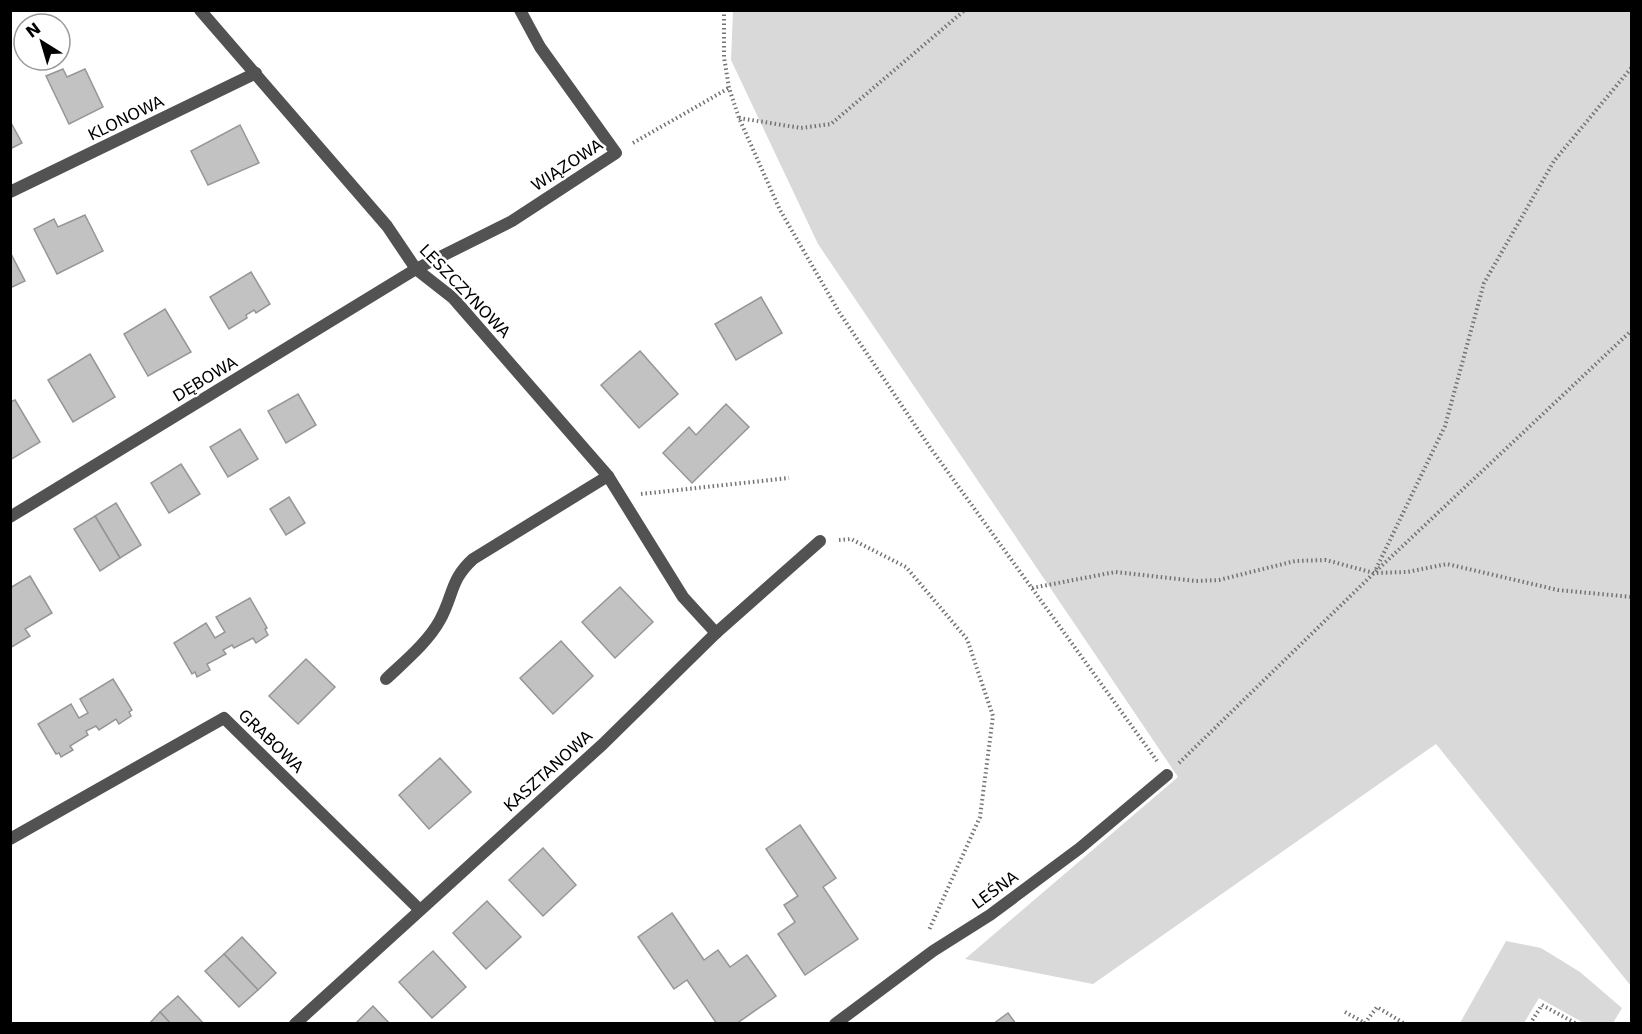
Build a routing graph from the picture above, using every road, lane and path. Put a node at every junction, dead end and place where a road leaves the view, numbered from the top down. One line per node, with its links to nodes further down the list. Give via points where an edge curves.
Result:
1 (200, 10): 6 (street, LESZCZYNOWA)
2 (520, 10): 9 (street, WIĄZOWA, via 540,47)
3 (724, 10): 7 (path, via 724,57)
4 (964, 10): 8 (path, via 831,124 801,128)
5 (1632, 67): 18 (path, via 1554,161 1484,283 1445,426)
6 (256, 74): 10 (street, KLONOWA); 11 (street, LESZCZYNOWA, via 387,226)
7 (729, 88): 8 (path); 9 (path)
8 (739, 118): 19 (path, via 780,210 839,312)
9 (616, 153): 11 (street, WIĄZOWA, via 512,221)
10 (10, 192)
11 (416, 269): 13 (street, LESZCZYNOWA, via 453,298); 16 (street, DĘBOWA)
12 (1632, 330): 18 (path)
13 (608, 476): 15 (street, LESZCZYNOWA); 22 (street, via 473,558 459,572 440,620)
14 (789, 478): 15 (path, via 648,491)
15 (624, 500): 21 (street, LESZCZYNOWA, via 683,597)
16 (10, 517)
17 (820, 541): 21 (street, KASZTANOWA); 26 (path, via 851,539 906,567 967,639 993,716 980,818 927,935)
18 (1374, 573): 19 (path, via 1326,560 1295,561 1219,580 1115,572); 20 (path, via 1407,572 1447,564 1558,590); 23 (path)
19 (1032, 588): 23 (path)
20 (1632, 597)
21 (716, 633): 25 (street, KASZTANOWA, via 603,744)
22 (386, 679)
23 (1167, 775): 26 (street, LEŚNA, via 1080,848)
24 (10, 839): 25 (street, GRABOWA, via 224,717)
25 (420, 910): 28 (street, KASZTANOWA)
26 (933, 951): 29 (street, LEŚNA)
27 (1345, 1012): 30 (path, via 1365,1023 1377,1007)
28 (295, 1023)
29 (835, 1023)
30 (1405, 1023)
31 (1530, 1023): 32 (path, via 1542,1005)
32 (1577, 1023)

